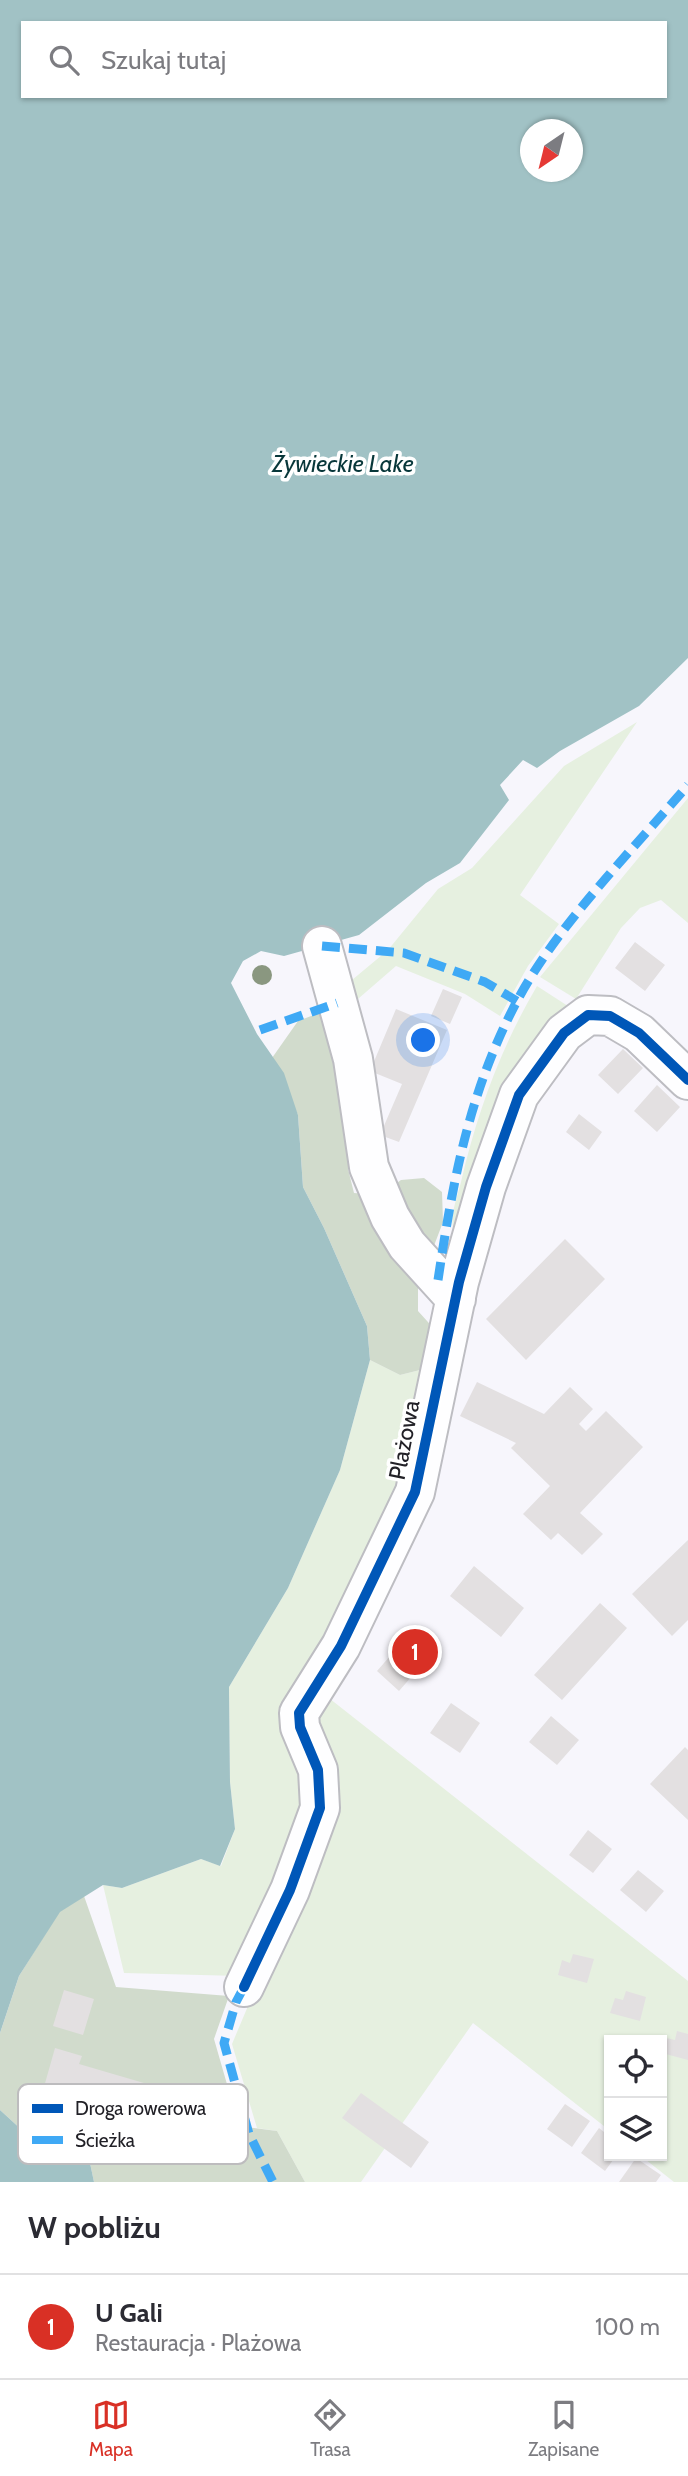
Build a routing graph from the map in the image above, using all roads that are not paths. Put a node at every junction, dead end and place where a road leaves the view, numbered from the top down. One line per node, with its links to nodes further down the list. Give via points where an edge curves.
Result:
1 (322, 946): 3 (street, via 353,1059 369,1167 407,1245)
2 (688, 1080): 3 (street, Plażowa, via 639,1033 610,1016 588,1015 564,1033 519,1095 486,1187)
3 (456, 1299): 4 (street, Plażowa, via 415,1492 341,1646 299,1713 318,1770 320,1808 290,1891)
4 (244, 1987)

